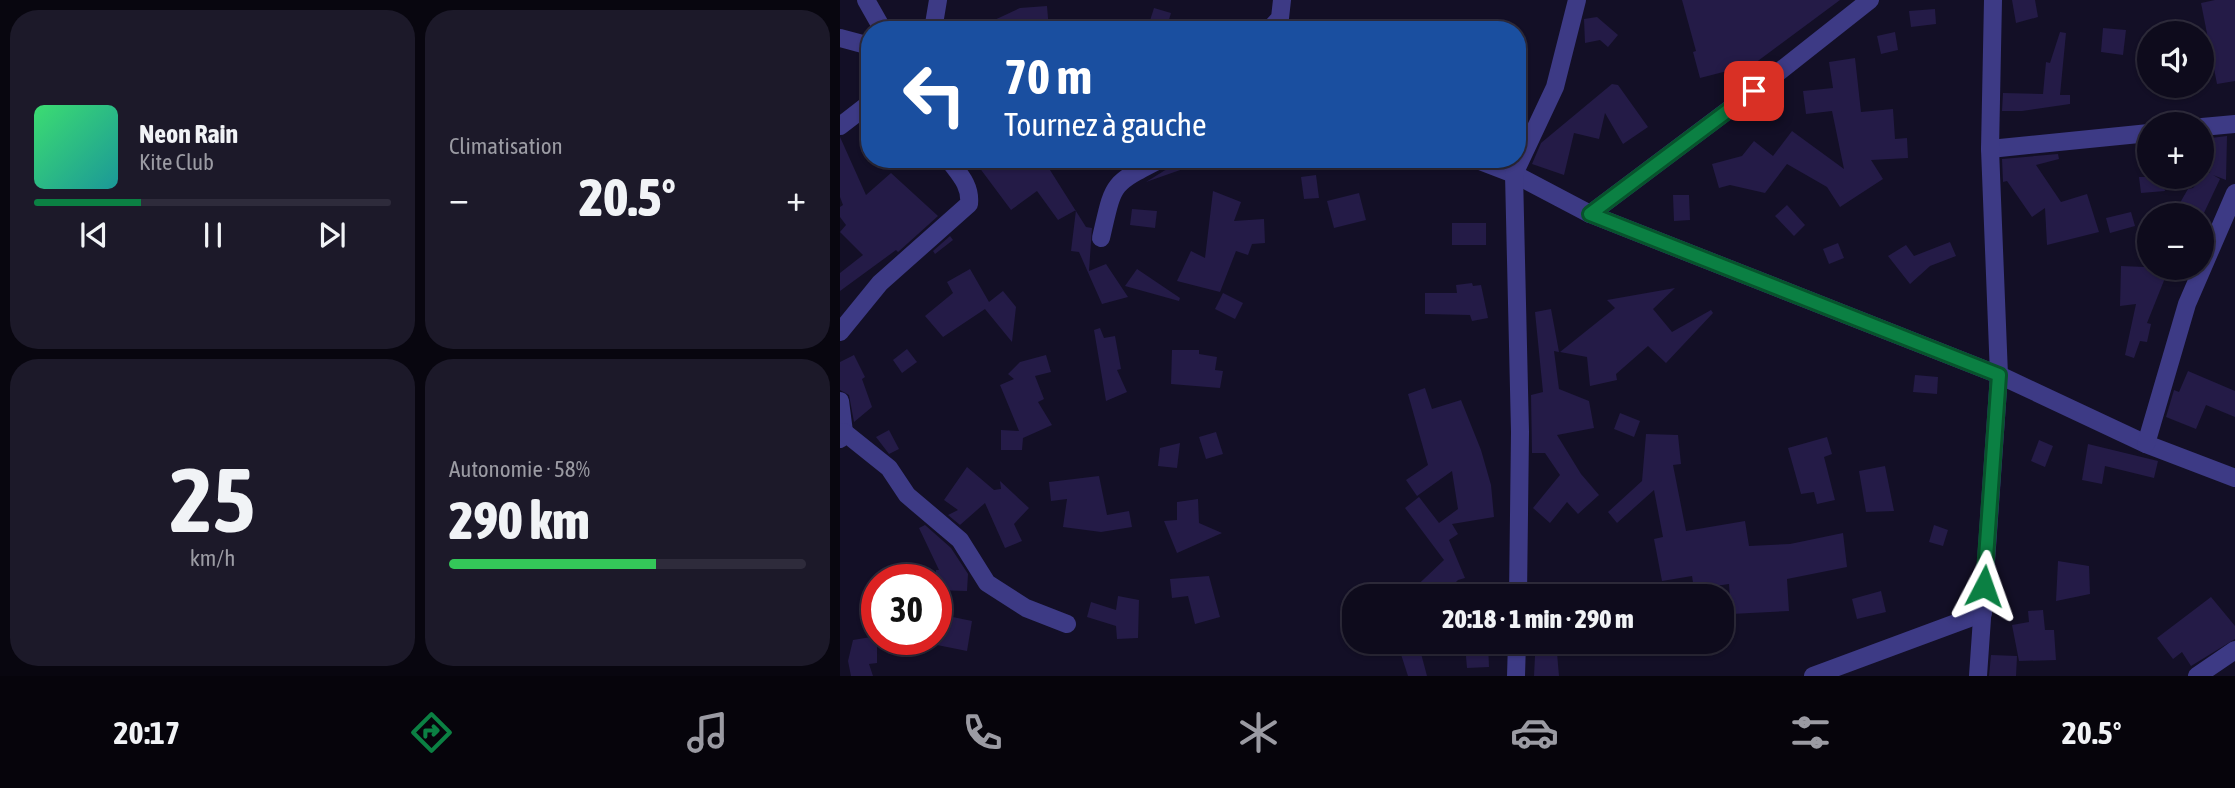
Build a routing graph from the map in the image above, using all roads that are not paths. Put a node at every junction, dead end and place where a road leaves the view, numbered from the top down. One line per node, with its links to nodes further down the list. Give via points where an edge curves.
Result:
1 (866, 0): 7 (street)
2 (938, 0): 8 (street)
3 (1282, 0): 9 (street)
4 (1577, 0): 17 (street, via 1555,87)
5 (1870, 0): 25 (street)
6 (1993, 0): 18 (street)
7 (878, 21)
8 (934, 21)
9 (1277, 21)
10 (840, 38): 11 (street)
11 (861, 44)
12 (861, 110): 14 (street)
13 (2235, 124): 15 (street)
14 (840, 125)
15 (2214, 126)
16 (2137, 134): 18 (street)
17 (1526, 149)
18 (1990, 149): 28 (street)
19 (955, 168): 27 (street, via 965,181 969,204 880,283)
20 (1145, 168): 26 (street, via 1117,184)
21 (1498, 168): 23 (street)
22 (1517, 168): 23 (street)
23 (1514, 174): 25 (street); 33 (street)
24 (2235, 193): 31 (street, via 2187,304)
25 (1590, 214): 28 (street)
26 (1101, 238)
27 (840, 332)
28 (1999, 375): 31 (street); 34 (street)
29 (840, 401): 30 (street)
30 (842, 435): 35 (street, via 888,468 907,495 960,540 987,583 1026,608)
31 (2146, 444): 32 (street)
32 (2235, 478)
33 (1518, 584)
34 (1983, 613): 39 (street); 40 (street)
35 (1067, 624)
36 (2235, 650): 41 (street)
37 (1517, 654): 38 (street)
38 (1516, 676)
39 (1813, 676)
40 (1978, 676)
41 (2197, 676)

